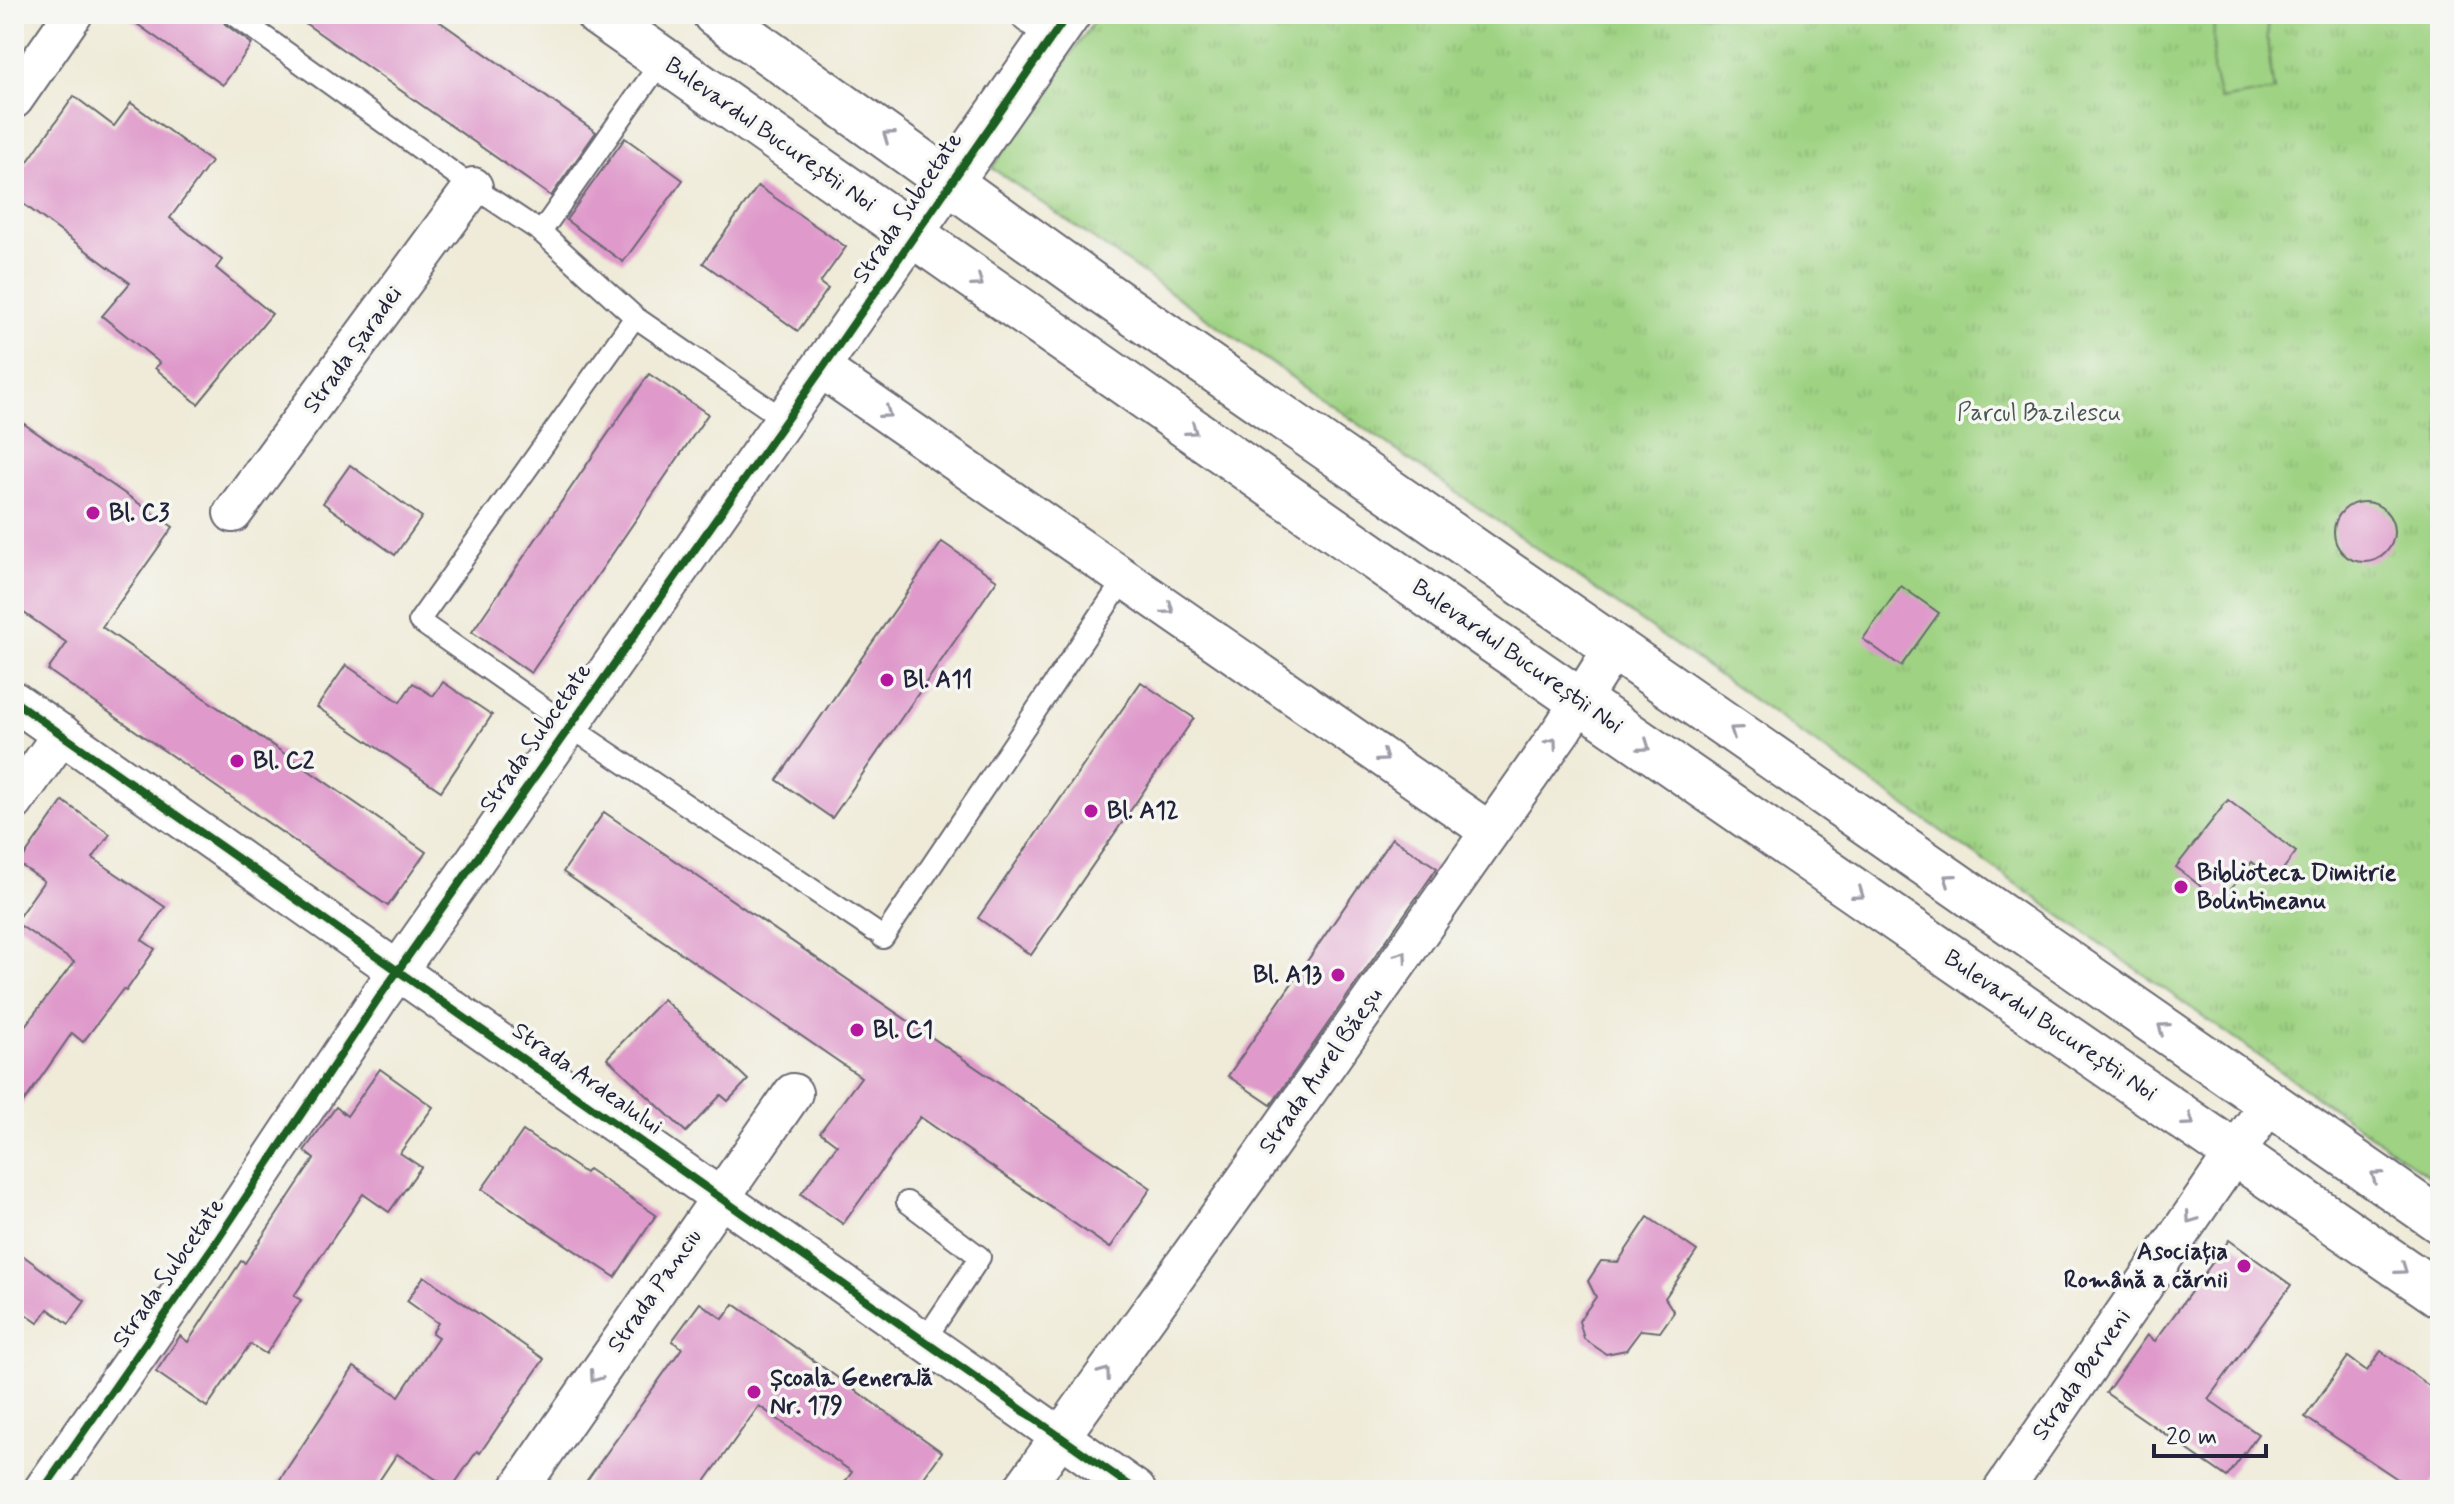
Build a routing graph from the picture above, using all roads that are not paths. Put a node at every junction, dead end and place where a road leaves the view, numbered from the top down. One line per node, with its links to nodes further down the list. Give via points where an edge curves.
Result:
1 (73, 14): 7 (street)
2 (233, 14): 9 (lane)
3 (598, 14): 6 (main road, Bulevardul Bucureștii Noi)
4 (715, 14): 8 (main road, one-way to 4)
5 (1051, 20): 8 (main road, Strada Subcetate)
6 (663, 59): 10 (lane); 11 (main road, Bulevardul Bucureștii Noi)
7 (14, 99)
8 (951, 181): 11 (street, Strada Subcetate); 17 (main road)
9 (473, 187): 10 (lane); 15 (street, Strada Șaradei)
10 (541, 232): 12 (lane)
11 (914, 237): 13 (street, Strada Subcetate); 19 (main road, Bulevardul Bucureștii Noi, one-way to 19)
12 (635, 317): 14 (lane); 20 (lane, via 419,621)
13 (822, 369): 14 (street, Strada Subcetate); 16 (street, one-way to 16)
14 (785, 420): 20 (street, Strada Subcetate)
15 (233, 513)
16 (1125, 578): 20 (lane, via 878,934); 23 (street, one-way to 23)
17 (1614, 647): 19 (street, Strada Aurel Băeșu); 26 (main road, one-way to 17)
18 (14, 701): 21 (street, Strada Ardealului)
19 (1581, 702): 23 (street, Strada Aurel Băeșu, one-way to 19); 27 (main road, Bulevardul Bucureștii Noi, one-way to 27)
20 (569, 726): 24 (street, Strada Subcetate)
21 (62, 734): 22 (street); 24 (street, Strada Ardealului)
22 (14, 802)
23 (1489, 831): 33 (street, Strada Aurel Băeșu, one-way to 23)
24 (398, 970): 28 (street, Strada Ardealului); 34 (street, Strada Subcetate)
25 (793, 1093): 28 (street, Strada Panciu)
26 (2270, 1102): 27 (street, Strada Berveni); 30 (main road, one-way to 26)
27 (2235, 1153): 31 (main road, Bulevardul Bucureștii Noi, one-way to 31); 38 (street, Strada Berveni, one-way to 38)
28 (721, 1199): 32 (street, Strada Ardealului); 35 (street, Strada Panciu, one-way to 35)
29 (907, 1202): 32 (lane, via 980,1257)
30 (2440, 1221)
31 (2440, 1295)
32 (924, 1341): 33 (street, Strada Ardealului)
33 (1059, 1436): 36 (street, Strada Aurel Băeșu); 37 (street, Strada Ardealului)
34 (43, 1490)
35 (518, 1490)
36 (1022, 1490)
37 (1136, 1490)
38 (2003, 1490)

